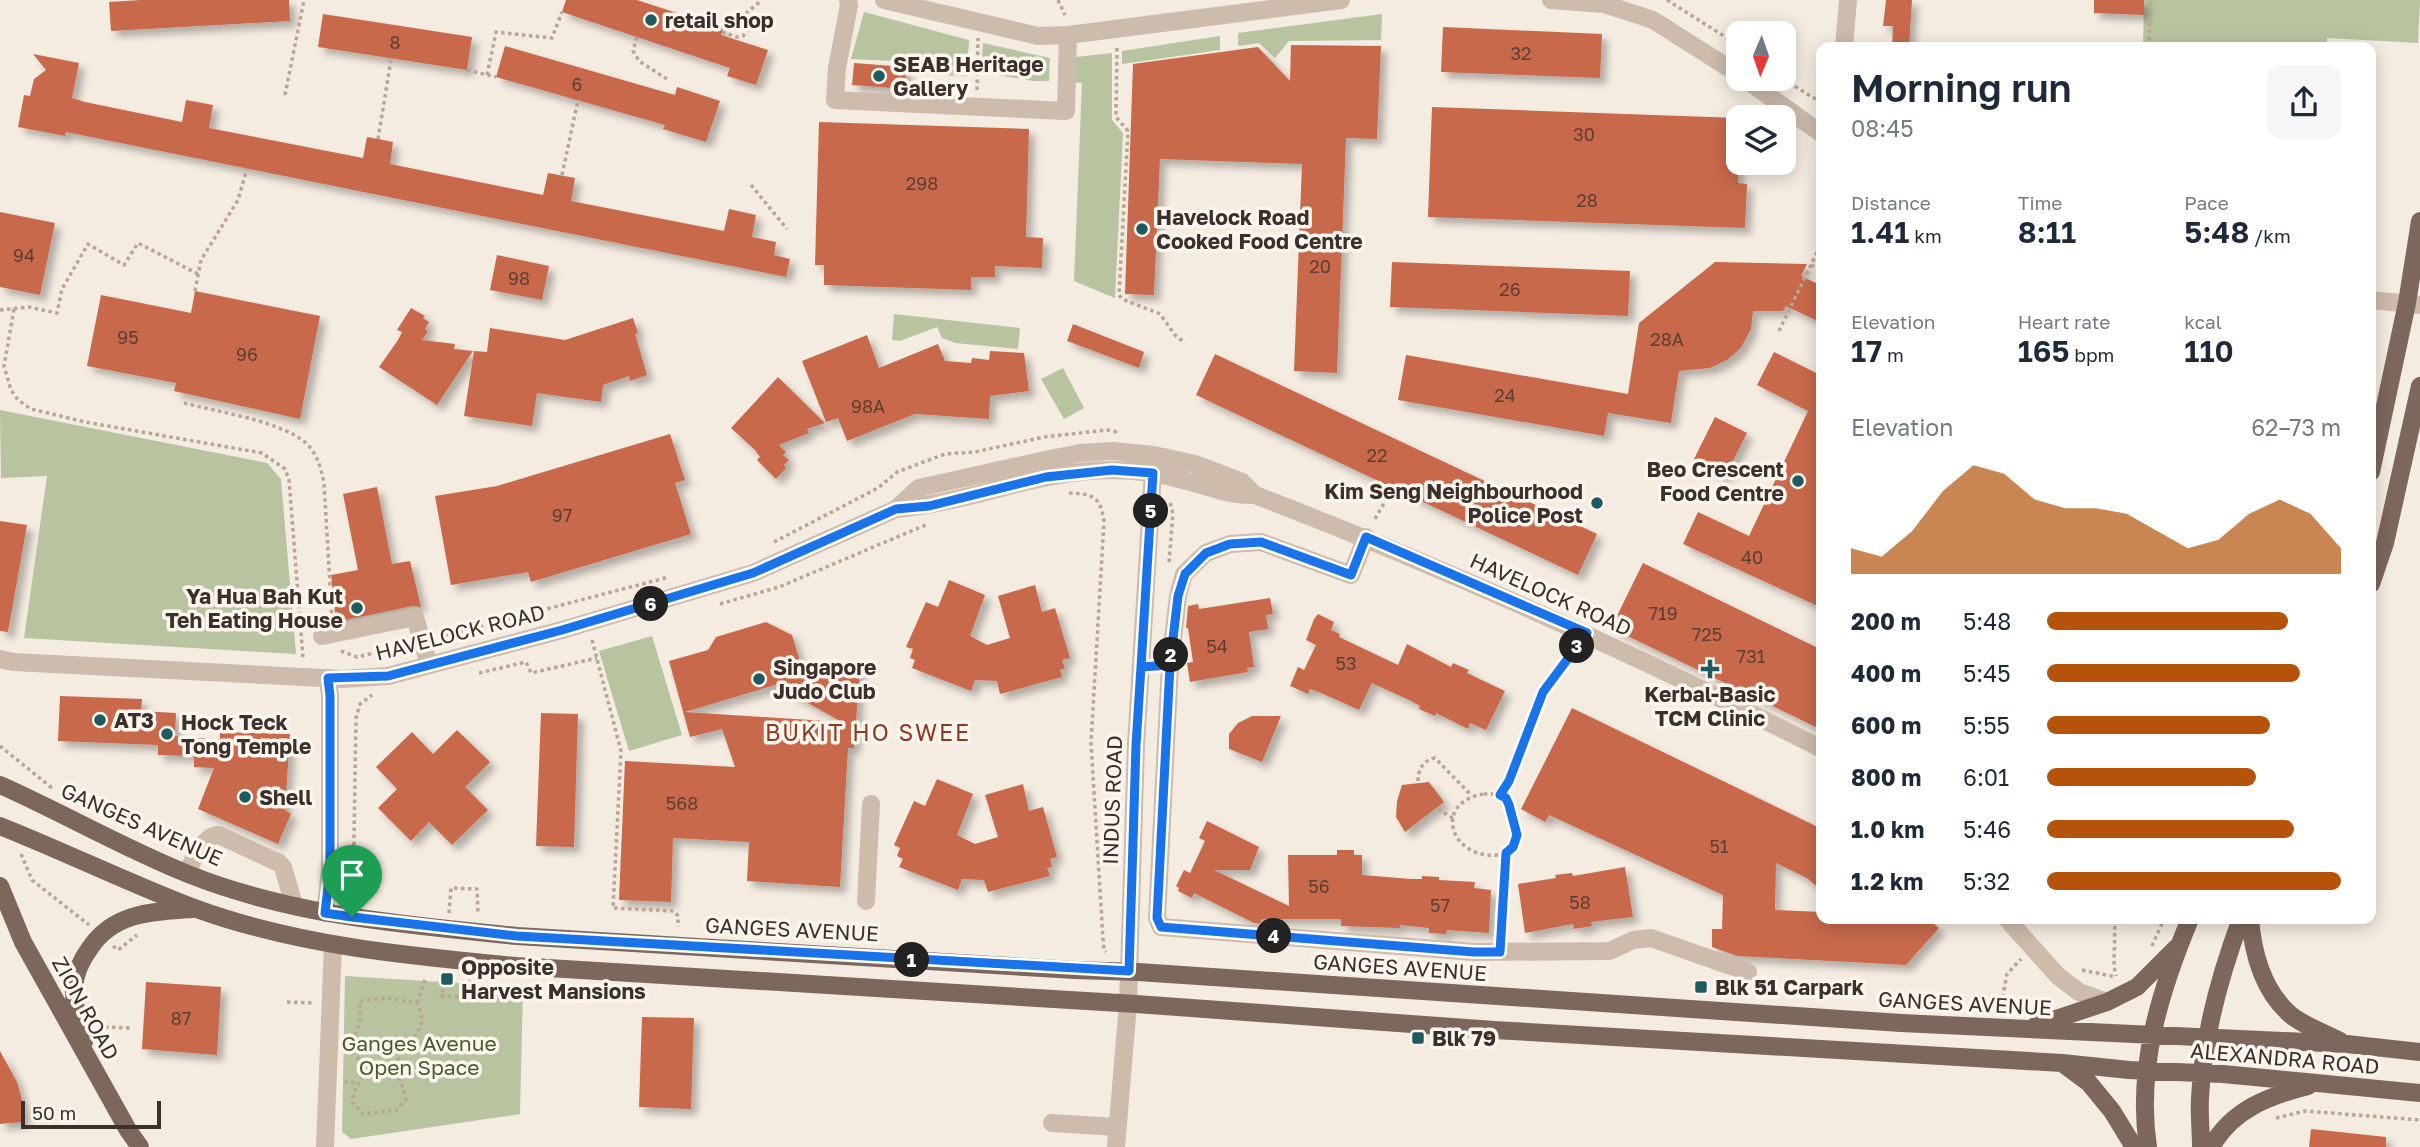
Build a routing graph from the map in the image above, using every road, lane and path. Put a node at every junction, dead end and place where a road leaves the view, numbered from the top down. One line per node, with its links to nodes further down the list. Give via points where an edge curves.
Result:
1 (304, 0): 31 (path)
2 (762, 0): 15 (path, via 745,14 751,27 748,32 737,37)
3 (848, 0): 34 (street, via 835,100)
4 (884, 0): 17 (street, via 1038,36)
5 (1058, 0): 14 (path)
6 (1341, 0): 12 (street)
7 (1551, 0): 8 (street)
8 (1556, 0): 24 (street, via 1604,4 1653,20)
9 (1667, 0): 19 (path)
10 (1848, 0): 20 (street)
11 (2150, 0): 21 (path)
12 (1268, 4): 17 (street, via 1223,15)
13 (562, 12): 26 (path, via 552,38 496,32)
14 (1065, 15)
15 (722, 32)
16 (978, 34): 34 (path)
17 (1068, 35): 34 (street, via 1066,111)
18 (637, 37): 28 (path, via 633,51 639,61)
19 (1726, 37)
20 (1844, 42)
21 (2148, 42)
22 (1117, 48): 52 (path, via 1116,117 1128,131 1119,295 1160,314)
23 (391, 60): 36 (path)
24 (1726, 66)
25 (467, 70): 26 (path)
26 (486, 75): 27 (path)
27 (496, 77)
28 (670, 81)
29 (1796, 87): 32 (path)
30 (1762, 91): 35 (street)
31 (285, 94)
32 (1816, 99)
33 (578, 100): 38 (path)
34 (977, 107)
35 (1816, 130)
36 (378, 139)
37 (247, 168): 45 (path, via 238,200 201,260)
38 (562, 175)
39 (751, 185): 41 (path)
40 (2420, 220): 48 (main road)
41 (787, 229)
42 (1816, 255): 43 (path)
43 (1811, 265): 44 (path); 51 (path)
44 (1816, 267)
45 (198, 274): 46 (path); 49 (path, via 138,243 124,265 88,244 62,289 57,313)
46 (195, 291)
47 (2376, 300): 48 (street)
48 (2414, 304): 55 (main road)
49 (14, 309): 50 (path); 74 (path, via 4,366 11,390 31,409 262,453 285,468)
50 (0, 310)
51 (1779, 331)
52 (1185, 343)
53 (2420, 386): 67 (main road)
54 (184, 403): 71 (path, via 286,429 314,454 324,483)
55 (2376, 452)
56 (1154, 455): 57 (street, INDUS ROAD); 58 (street, HAVELOCK ROAD, via 1242,482); 61 (street, HAVELOCK ROAD, via 1113,451 1045,460 919,488)
57 (1153, 473): 58 (street, HAVELOCK ROAD, via 1236,496); 61 (street, HAVELOCK ROAD, via 1112,470 1046,477 929,506); 79 (street, INDUS ROAD)
58 (1255, 495): 65 (street, HAVELOCK ROAD)
59 (1096, 498): 116 (path, via 1104,521 1091,743 1104,950)
60 (1387, 498): 62 (path)
61 (896, 509): 77 (street, HAVELOCK ROAD, via 753,573)
62 (1375, 519)
63 (932, 522): 69 (path, via 779,587)
64 (791, 532): 66 (path)
65 (1366, 537): 70 (street, HAVELOCK ROAD); 78 (street, via 1351,575 1261,542 1230,544 1206,553 1185,574)
66 (768, 546)
67 (2376, 569)
68 (679, 575): 73 (path)
69 (712, 606)
70 (1587, 633): 83 (street, HAVELOCK ROAD); 86 (path, via 1543,692)
71 (328, 635): 73 (path, via 338,648 357,657); 73 (street, via 415,617)
72 (592, 640): 75 (path)
73 (422, 641): 77 (street)
74 (304, 658)
75 (597, 658): 80 (path, via 531,673 526,662); 109 (path, via 621,751 613,908 674,911)
76 (4, 662): 81 (street, HAVELOCK ROAD)
77 (429, 665): 81 (street, HAVELOCK ROAD, via 388,676)
78 (1170, 665): 79 (street); 114 (street, via 1157,918 1161,927)
79 (1141, 667): 118 (street, INDUS ROAD)
80 (475, 673)
81 (328, 678): 100 (street, via 330,870)
82 (372, 695): 101 (path, via 360,704 356,718)
83 (1816, 745)
84 (1418, 781): 87 (path, via 1422,766 1435,758)
85 (0, 785): 94 (main road, GANGES AVENUE)
86 (1500, 795): 87 (path); 93 (path, via 1509,805 1517,835)
87 (1472, 796): 90 (path, via 1456,810)
88 (871, 804): 97 (street)
89 (1438, 809): 90 (path)
90 (1454, 819): 93 (path, via 1453,834 1461,844 1493,855)
91 (0, 826): 99 (main road)
92 (20, 852): 103 (path, via 33,880)
93 (1506, 853): 114 (path)
94 (188, 874): 98 (main road, GANGES AVENUE); 98 (street, via 205,839 219,835 279,863)
95 (0, 886): 136 (main road, ZION ROAD, via 23,942)
96 (451, 888): 102 (path)
97 (866, 901)
98 (294, 905): 100 (main road, GANGES AVENUE)
99 (197, 909): 111 (main road); 136 (main road, via 148,912 100,933 80,962 74,989)
100 (325, 913): 101 (main road, GANGES AVENUE)
101 (352, 917): 118 (main road, GANGES AVENUE, via 517,936)
102 (449, 919)
103 (83, 920)
104 (2011, 924): 124 (street, via 2057,976 2079,992)
105 (2115, 924): 117 (path, via 2116,977)
106 (2188, 924): 112 (main road)
107 (2239, 924): 133 (main road)
108 (2250, 924): 134 (main road, via 2252,946 2267,986 2292,1016)
109 (678, 926)
110 (142, 932): 113 (path)
111 (333, 944): 127 (main road, via 516,966); 149 (street)
112 (2178, 946): 124 (main road, via 2137,987); 132 (main road)
113 (118, 950)
114 (1500, 952): 119 (street, via 1610,951 1633,940 1651,938)
115 (2024, 956): 129 (path, via 2007,974)
116 (1113, 958)
117 (2075, 968)
118 (1129, 971): 127 (street, INDUS ROAD); 129 (main road, GANGES AVENUE)
119 (1748, 972)
120 (426, 977): 126 (path)
121 (447, 979): 122 (path, via 441,996)
122 (468, 997)
123 (288, 1002): 125 (path)
124 (2107, 1002): 131 (main road)
125 (319, 1003)
126 (417, 1003): 141 (path, via 388,998 360,1001 360,1022 352,1042 364,1071); 141 (path, via 422,1013 420,1028 401,1051 397,1064 406,1099 403,1106 363,1114 352,1102)
127 (1128, 1004): 137 (main road); 147 (street, INDUS ROAD)
128 (105, 1027): 130 (path)
129 (1997, 1027): 131 (main road, GANGES AVENUE)
130 (130, 1028)
131 (2026, 1029): 132 (main road, GANGES AVENUE)
132 (2151, 1035): 133 (main road, ALEXANDRA ROAD); 138 (main road)
133 (2209, 1036): 134 (main road, ALEXANDRA ROAD); 139 (main road)
134 (2347, 1044): 135 (main road, ALEXANDRA ROAD)
135 (2420, 1052)
136 (86, 1056): 148 (main road, ZION ROAD)
137 (2062, 1063): 138 (main road); 151 (main road, via 2089,1083)
138 (2147, 1071): 139 (main road, ALEXANDRA ROAD); 152 (main road)
139 (2203, 1074): 142 (main road, ALEXANDRA ROAD); 153 (main road)
140 (338, 1082): 141 (path)
141 (359, 1083)
142 (2322, 1083): 143 (main road, ALEXANDRA ROAD); 154 (main road, via 2265,1098 2232,1119)
143 (2420, 1093)
144 (2276, 1118): 145 (path, via 2305,1111)
145 (2420, 1120)
146 (1052, 1123): 147 (street)
147 (1117, 1127): 150 (street, INDUS ROAD)
148 (140, 1147)
149 (326, 1147)
150 (1116, 1147)
151 (2134, 1147)
152 (2148, 1147)
153 (2201, 1147)
154 (2211, 1147)

